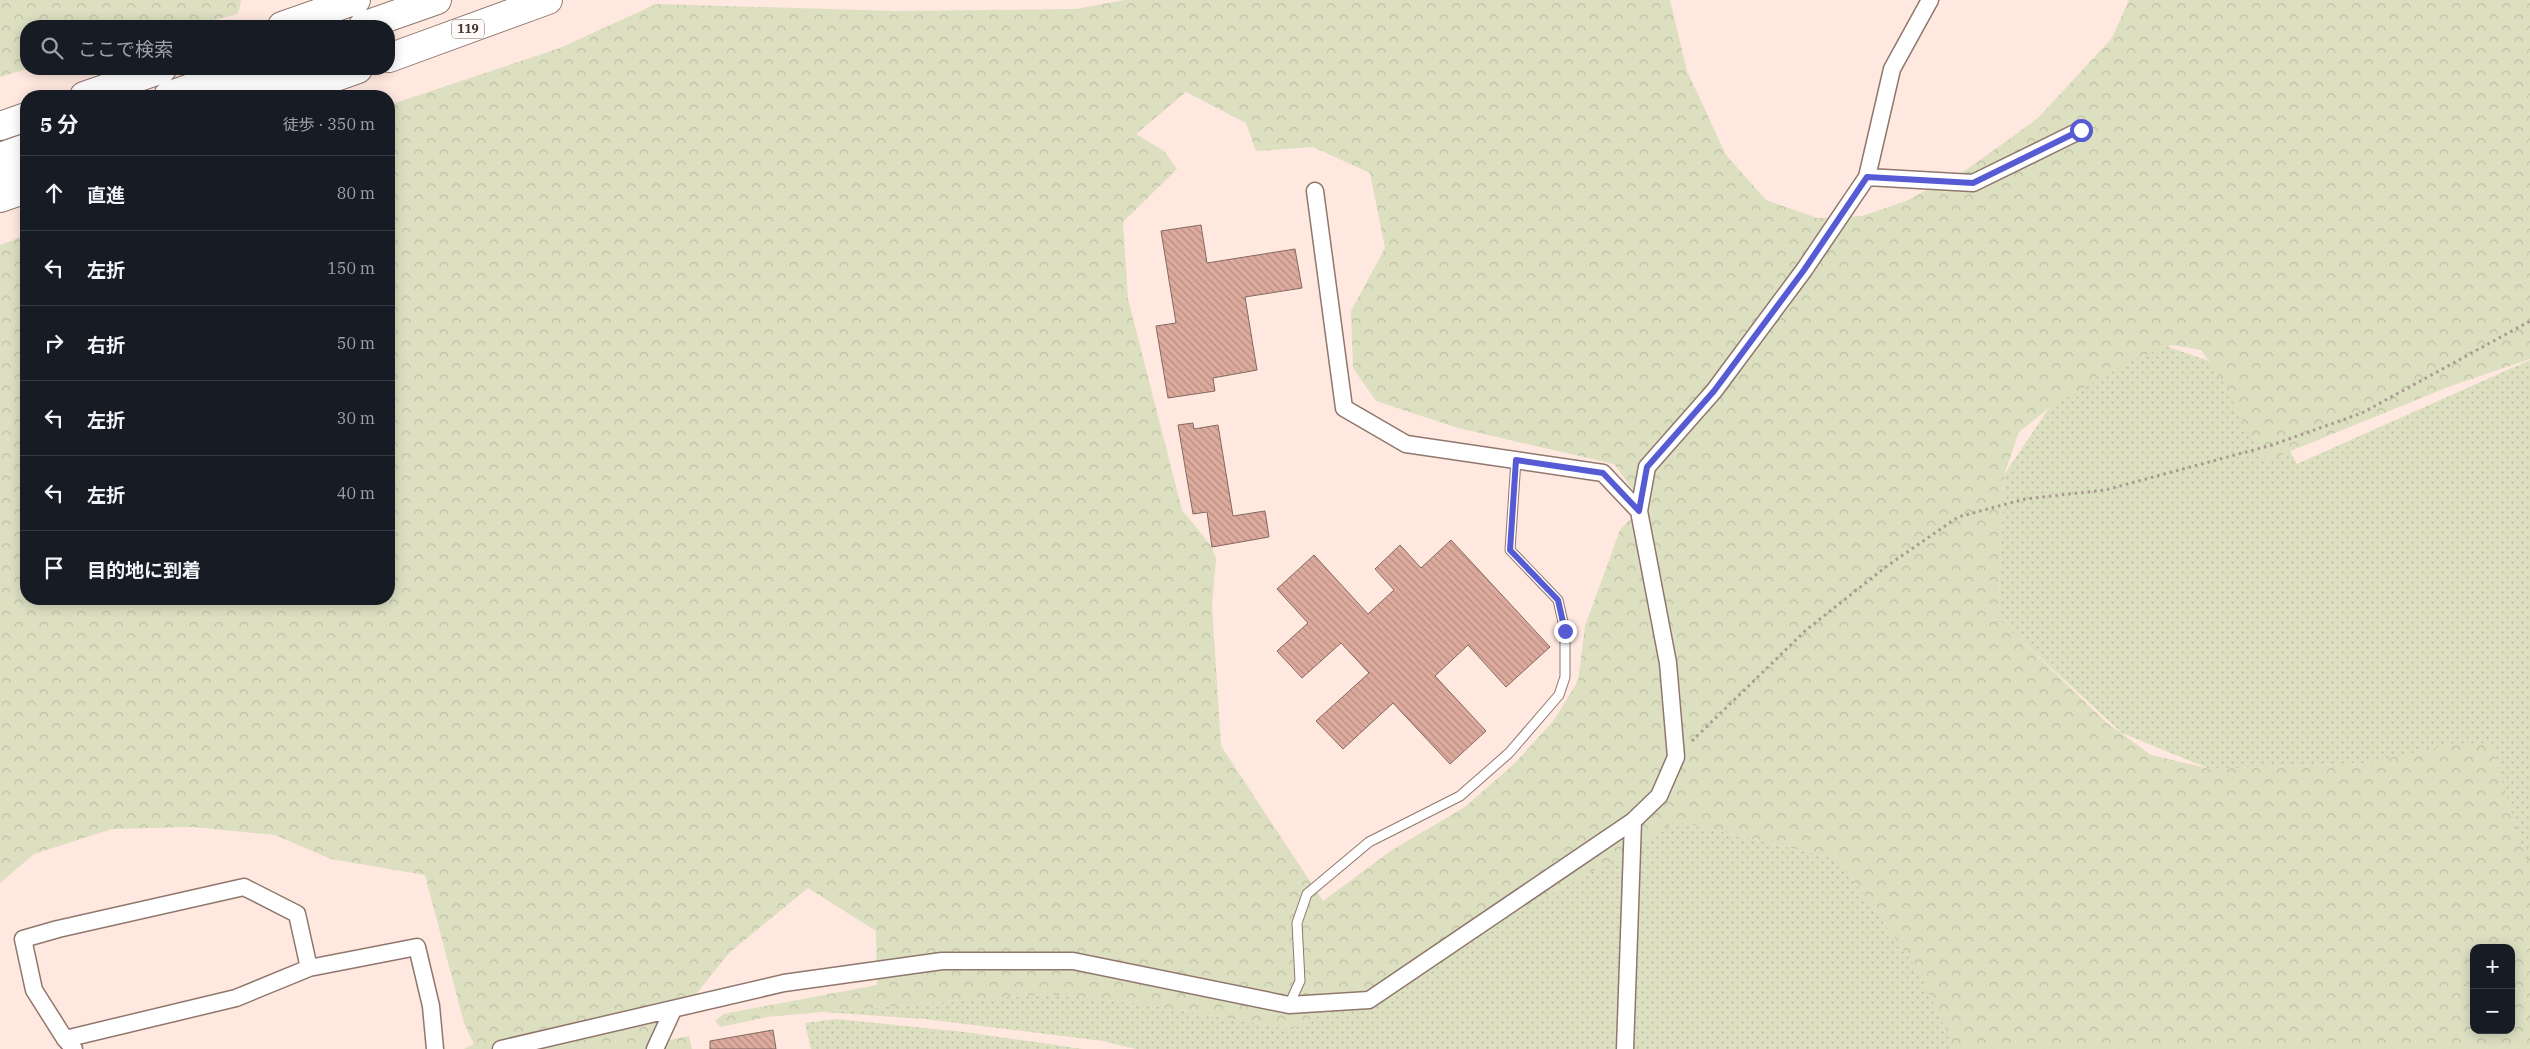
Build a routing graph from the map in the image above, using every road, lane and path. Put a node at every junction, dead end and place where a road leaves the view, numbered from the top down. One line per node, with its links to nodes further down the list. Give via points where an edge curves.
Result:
1 (356, 0): 6 (highway)
2 (437, 0): 7 (highway)
3 (497, 0): 8 (highway, 119)
4 (548, 0): 9 (highway, 119)
5 (1930, 0): 24 (street, via 1892,69)
6 (299, 20)
7 (380, 20)
8 (395, 36)
9 (395, 56)
10 (145, 75): 14 (highway)
11 (228, 75): 15 (highway)
12 (285, 75): 16 (highway)
13 (341, 75): 17 (highway)
14 (101, 90)
15 (185, 90)
16 (243, 90)
17 (299, 90)
18 (20, 118): 19 (highway)
19 (0, 126)
20 (2081, 130): 24 (street, via 1973,183)
21 (20, 150): 22 (highway)
22 (0, 157)
23 (20, 170): 25 (highway)
24 (1867, 177): 31 (street, via 1804,270 1714,391 1647,467)
25 (0, 178)
26 (20, 191): 28 (highway)
27 (1315, 191): 30 (street, via 1344,408 1406,444)
28 (0, 198)
29 (2530, 322): 32 (path, via 2362,413 2272,445 2104,490 2025,499 1958,517 1886,566 1806,630)
30 (1516, 460): 31 (street, via 1603,473); 35 (lane, via 1510,550 1558,600 1565,631 1565,677 1559,695 1509,753 1460,796 1370,842 1307,894 1297,923 1300,981)
31 (1639, 511): 32 (street, via 1668,662)
32 (1676, 757): 33 (street, via 1659,796)
33 (1633, 820): 35 (street, via 1369,1000); 41 (street)
34 (309, 968): 37 (street, via 236,998); 37 (street, via 297,914 244,887 58,929 23,940 34,990); 38 (street, via 418,947 431,1006)
35 (1289, 1005): 36 (street, via 1074,961 942,961 784,982)
36 (673, 1010): 39 (street); 40 (street)
37 (70, 1044)
38 (435, 1049)
39 (502, 1049)
40 (655, 1049)
41 (1625, 1049)

